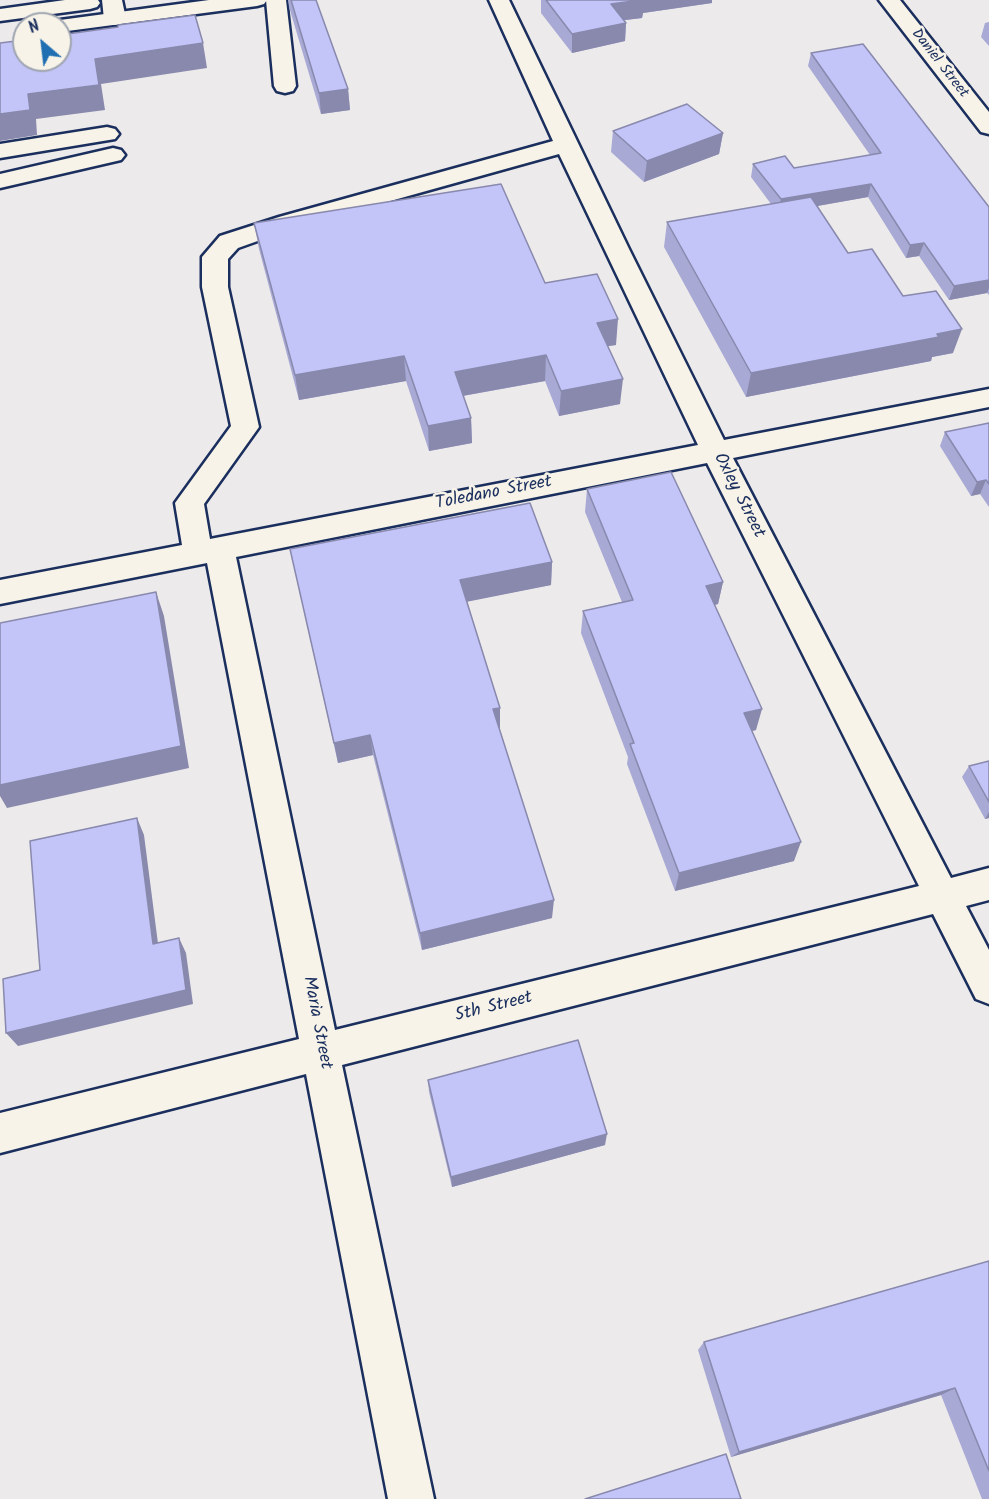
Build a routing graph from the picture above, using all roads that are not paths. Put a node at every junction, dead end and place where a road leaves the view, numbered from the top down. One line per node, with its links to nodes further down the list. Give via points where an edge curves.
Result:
1 (257, 0): 5 (main road)
2 (276, 0): 8 (main road)
3 (499, 0): 10 (main road, Oxley Street)
4 (889, 0): 9 (main road, Daniel Street)
5 (113, 5): 6 (main road); 7 (main road)
6 (0, 15)
7 (72, 21)
8 (285, 86)
9 (989, 127)
10 (566, 145): 14 (main road, Oxley Street); 15 (main road, Maria Street, via 288,222 229,242 215,257 215,287 245,427 189,503)
11 (0, 151): 12 (main road, via 110,144)
12 (0, 182)
13 (989, 398): 14 (main road, Toledano Street)
14 (715, 451): 15 (main road, Toledano Street); 18 (main road, Oxley Street)
15 (208, 550): 16 (main road, Toledano Street); 20 (main road, Maria Street)
16 (0, 592)
17 (989, 884): 18 (main road, 5th Street)
18 (943, 896): 19 (main road, Oxley Street); 20 (main road, 5th Street)
19 (989, 987)
20 (321, 1052): 21 (main road, 5th Street); 22 (main road, Maria Street)
21 (0, 1133)
22 (411, 1499)

